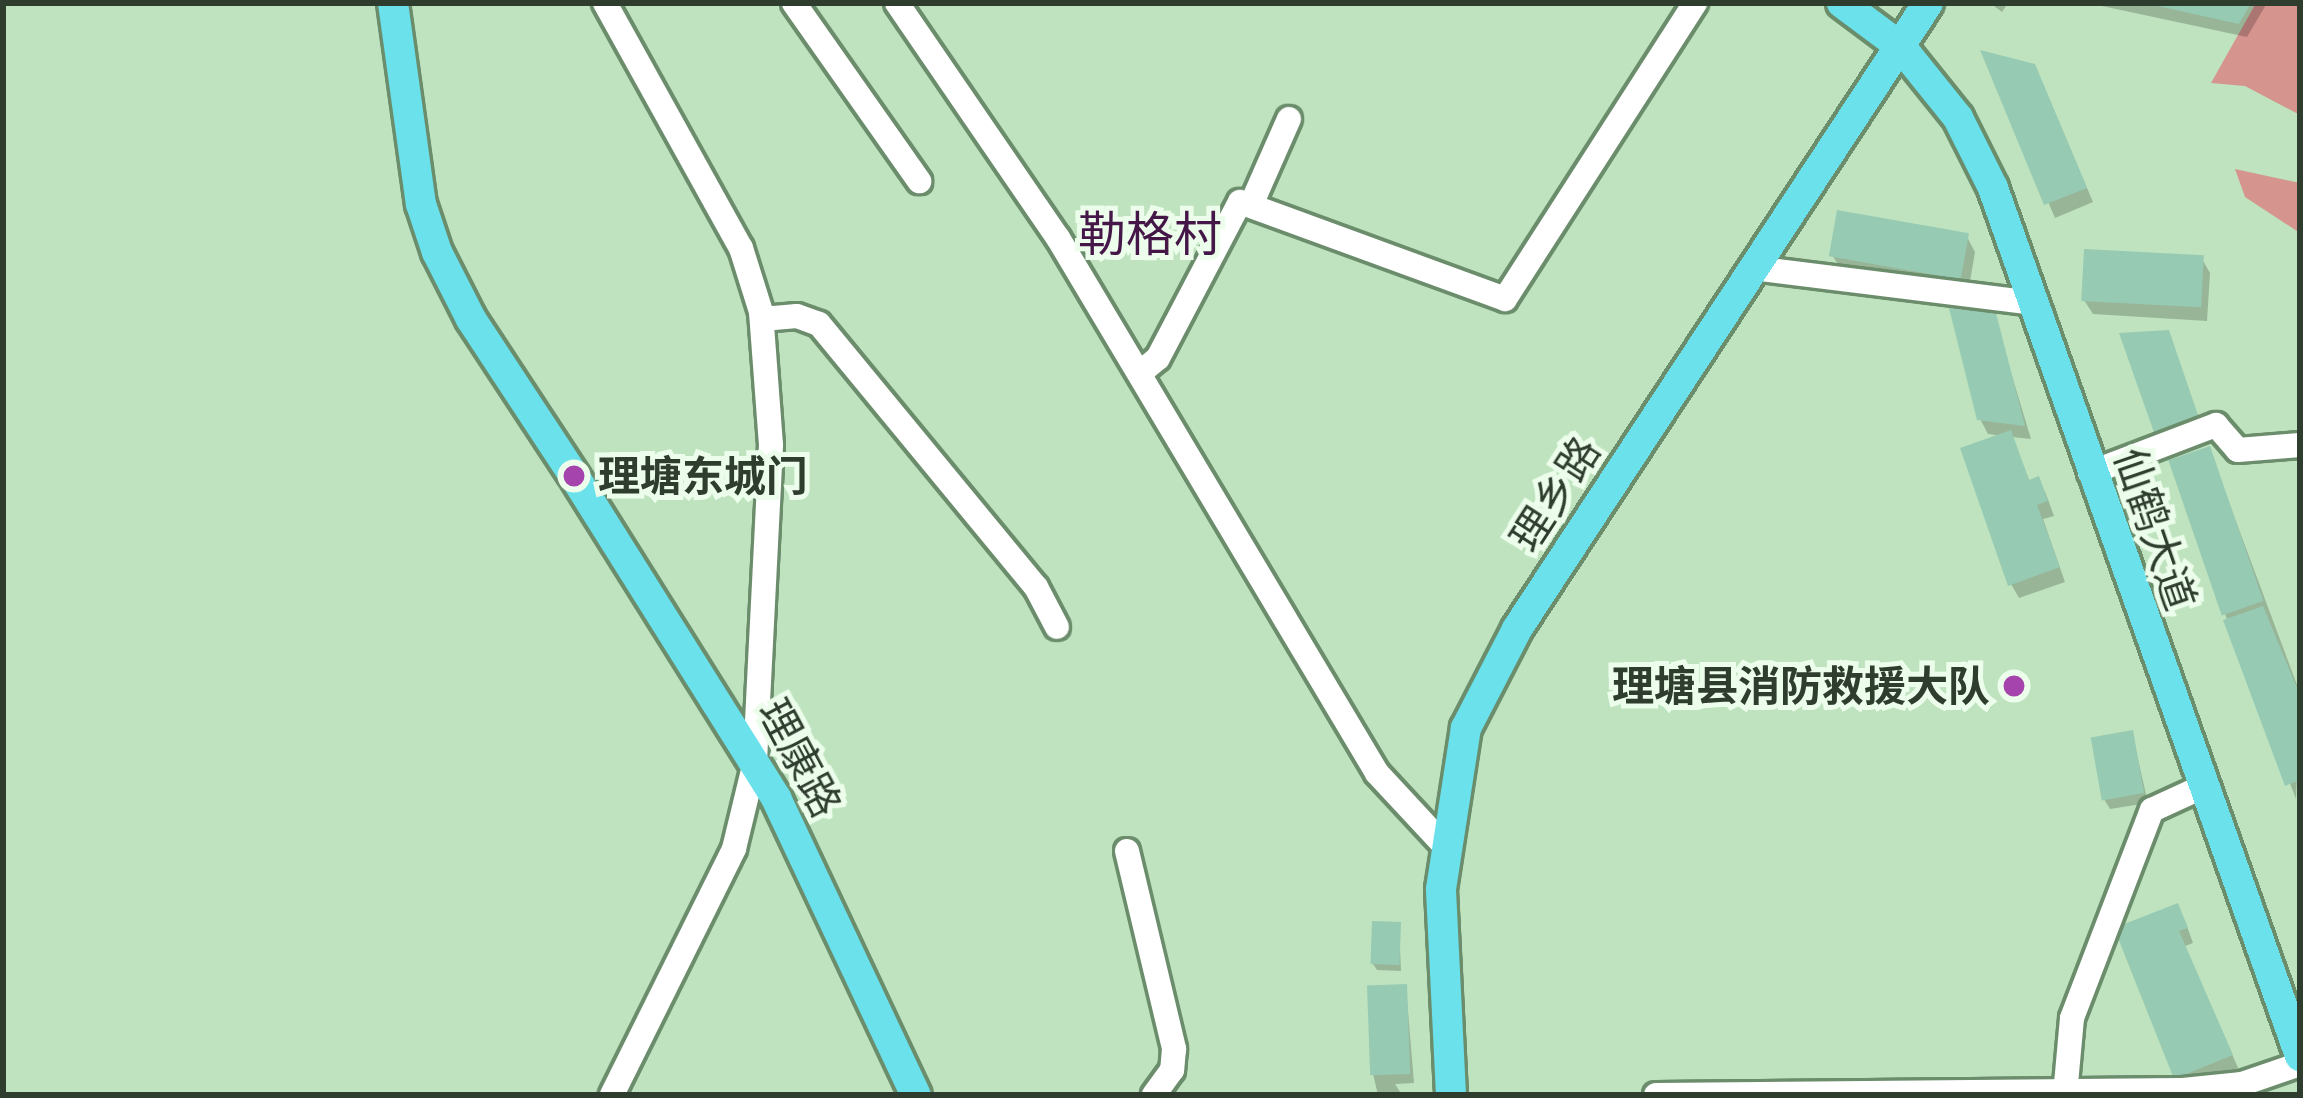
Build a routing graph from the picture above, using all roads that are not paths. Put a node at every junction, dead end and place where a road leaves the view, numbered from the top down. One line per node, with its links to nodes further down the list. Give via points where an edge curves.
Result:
1 (393, 3): 19 (main road, 理康路, via 422,203 437,252 471,319)
2 (794, 3): 10 (street)
3 (897, 3): 15 (street, via 981,118)
4 (1695, 3): 11 (street, via 1504,299)
5 (1842, 3): 8 (main road, 仙鹤大道)
6 (1928, 3): 8 (main road, 理乡路)
7 (615, 7): 14 (street, via 741,248)
8 (1901, 47): 12 (main road, 理乡路); 13 (main road, 仙鹤大道, via 1958,118)
9 (1289, 119): 11 (street)
10 (920, 181)
11 (1251, 205): 15 (street, via 1234,208 1157,358)
12 (1754, 268): 13 (street); 21 (main road, 理乡路, via 1505,651 1466,728)
13 (2035, 303): 17 (main road, 仙鹤大道)
14 (762, 319): 18 (street, via 819,324 1036,586); 19 (street, via 770,376 770,571)
15 (1140, 373): 21 (street, via 1377,773)
16 (2300, 445): 17 (street, via 2238,450 2216,425)
17 (2090, 473): 20 (main road, 仙鹤大道)
18 (1057, 627)
19 (755, 762): 26 (street, via 734,849); 27 (main road, 理康路)
20 (2202, 788): 23 (main road, 仙鹤大道); 24 (street, via 2152,810 2072,1018)
21 (1444, 845): 29 (main road, 理乡路)
22 (1127, 851): 28 (street, via 1174,1049 1172,1070)
23 (2300, 1060): 25 (street, via 2242,1084)
24 (2065, 1093): 25 (street); 30 (street)
25 (2184, 1093)
26 (612, 1095)
27 (916, 1095)
28 (1154, 1095)
29 (1450, 1095)
30 (1656, 1095)

